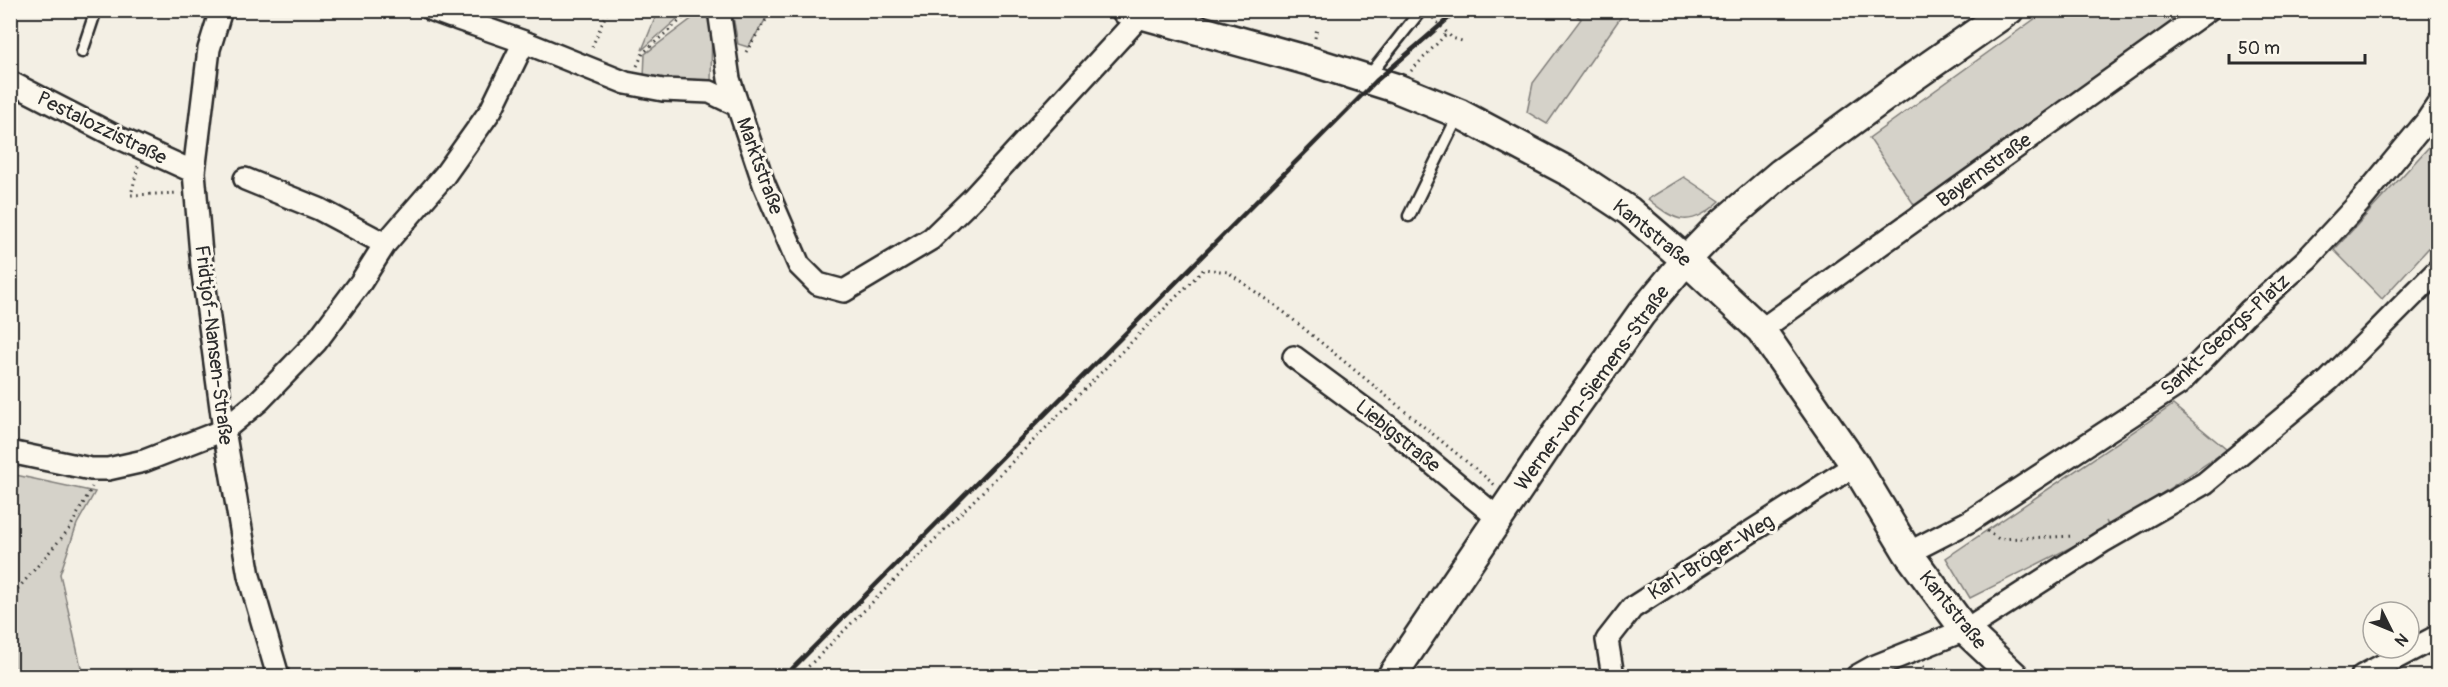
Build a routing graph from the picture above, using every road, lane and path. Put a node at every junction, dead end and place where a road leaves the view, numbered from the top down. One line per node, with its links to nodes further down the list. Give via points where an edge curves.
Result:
1 (96, 10): 15 (lane)
2 (221, 10): 26 (street, Fridtjof-Nansen-Straße, via 209,50)
3 (608, 10): 16 (path)
4 (692, 10): 20 (path, via 643,53)
5 (719, 10): 18 (street, Marktstraße)
6 (772, 10): 18 (path)
7 (2009, 10): 31 (main road, Werner-von-Siemens-Straße, via 1781,173 1718,226)
8 (2208, 10): 33 (street, Bayernstraße)
9 (1134, 12): 17 (main road, Kantstraße); 23 (street, Marktstraße, via 972,199 931,239 844,291 818,284 799,265 764,184)
10 (1425, 13): 12 (path); 17 (lane)
11 (447, 16): 14 (street)
12 (1447, 33): 13 (path); 21 (path)
13 (1462, 41)
14 (524, 42): 16 (street); 30 (street, via 490,110 444,177)
15 (82, 52)
16 (584, 67): 20 (street)
17 (1367, 78): 21 (main road, Kantstraße)
18 (729, 79): 23 (street, Marktstraße)
19 (10, 82): 25 (street, Pestalozzistraße)
20 (626, 83): 23 (street, via 663,90 710,92)
21 (1396, 88): 24 (main road, Kantstraße)
22 (2438, 104): 40 (street, Sankt-Georgs-Platz, via 2307,260 2249,311 2179,384)
23 (737, 105)
24 (1460, 114): 29 (lane); 31 (main road, Kantstraße, via 1573,174 1629,211)
25 (143, 148): 26 (street, Pestalozzistraße); 28 (path, via 131,195)
26 (194, 172): 35 (street, Fridtjof-Nansen-Straße)
27 (245, 179): 30 (street, via 319,208)
28 (180, 192)
29 (1409, 216)
30 (385, 244): 35 (street, via 316,342 259,401)
31 (1686, 260): 33 (main road, Kantstraße); 39 (main road, Werner-von-Siemens-Straße, via 1641,314)
32 (2438, 270): 41 (street, via 2329,380 2205,483)
33 (1761, 330): 37 (main road, Kantstraße)
34 (1294, 357): 39 (street, Liebigstraße)
35 (224, 430): 38 (street, via 144,461); 47 (street, Fridtjof-Nansen-Straße, via 249,576)
36 (10, 452): 38 (street)
37 (1855, 465): 42 (main road, Kantstraße); 49 (street, Karl-Bröger-Weg, via 1632,608 1607,640)
38 (99, 469): 43 (path, via 98,478 70,528)
39 (1506, 509): 46 (path, via 1285,313 1228,272 1204,269); 48 (main road, Werner-von-Siemens-Straße)
40 (1970, 521): 41 (path, via 1999,539 2070,535); 42 (street, Sankt-Georgs-Platz)
41 (2102, 542): 44 (street)
42 (1908, 553): 44 (main road, Kantstraße)
43 (10, 598)
44 (1965, 630): 50 (street); 51 (main road, Kantstraße)
45 (2438, 636): 52 (street)
46 (800, 675)
47 (278, 676)
48 (1392, 676)
49 (1614, 676)
50 (1857, 676)
51 (2014, 676)
52 (2361, 676)

